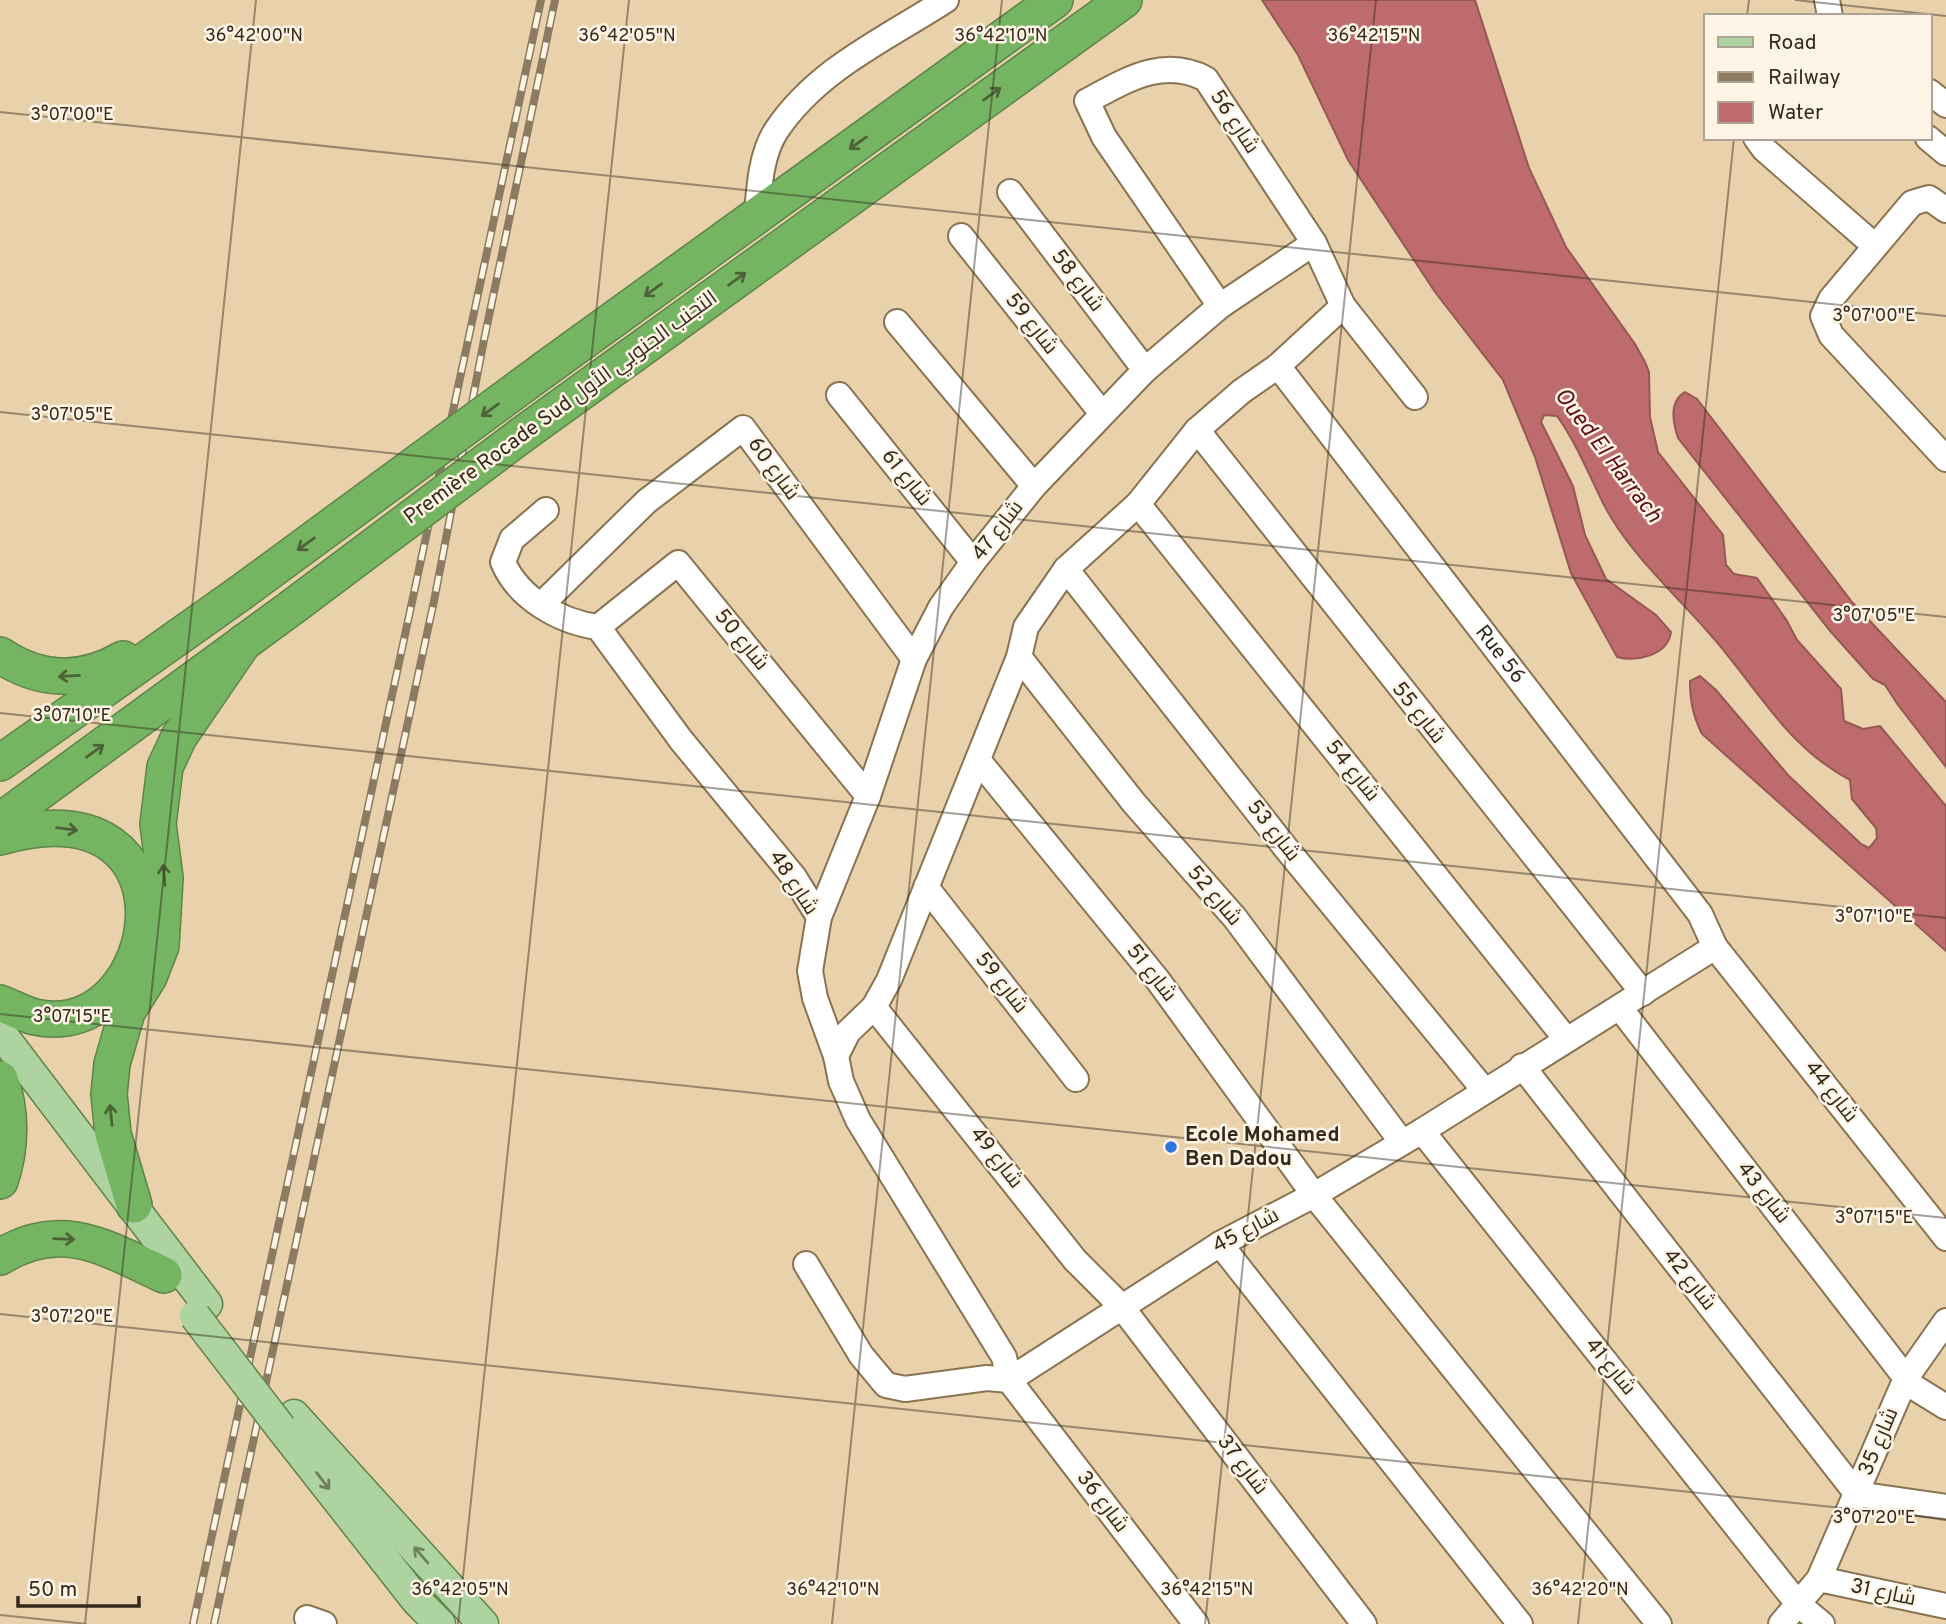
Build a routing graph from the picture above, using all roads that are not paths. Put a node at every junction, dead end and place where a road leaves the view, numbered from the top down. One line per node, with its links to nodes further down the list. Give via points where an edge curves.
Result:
1 (946, 0): 11 (street, via 834,70 804,99 775,133 760,179)
2 (1055, 0): 11 (highway, Première Rocade Sud التجنب الجنوبي الأول, one-way to 11)
3 (1124, 0): 33 (highway, Première Rocade Sud التجنب الجنوبي الأول, one-way to 3, bridge, via 523,434)
4 (1932, 94): 5 (street)
5 (1946, 106)
6 (1757, 140): 14 (street)
7 (1930, 140): 8 (street)
8 (1946, 153)
9 (1010, 192): 19 (street, شارع 58)
10 (1946, 210): 14 (street, via 1934,200 1917,199)
11 (757, 214): 30 (highway, Première Rocade Sud التجنب الجنوبي الأول, one-way to 30, bridge)
12 (961, 236): 22 (street, شارع 59)
13 (1314, 243): 15 (street, شارع 47); 15 (street, شارع 56, via 1206,79 1190,71 1143,72 1087,101 1104,138); 16 (street, شارع 56)
14 (1875, 246): 24 (street, via 1826,306 1825,323)
15 (1220, 306): 19 (street, شارع 47)
16 (1343, 306): 18 (street); 21 (street, شارع 56)
17 (897, 322): 25 (street)
18 (1278, 366): 23 (street); 44 (street, Rue 56, via 1700,914)
19 (1145, 369): 22 (street, شارع 47)
20 (839, 395): 28 (street, شارع 61)
21 (1415, 397)
22 (1101, 412): 25 (street, شارع 47)
23 (1197, 430): 26 (street); 45 (street, شارع 55)
24 (1946, 459)
25 (1034, 485): 28 (street, شارع 47)
26 (1138, 504): 29 (street); 50 (street, شارع 54)
27 (546, 510): 31 (street, via 512,539 503,562 510,577)
28 (973, 562): 36 (street, شارع 47, via 941,607)
29 (1066, 569): 35 (street, via 1026,627); 56 (street, شارع 53)
30 (239, 594): 34 (highway, one-way to 34, via 89,674 47,676); 38 (highway, Première Rocade Sud التجنب الجنوبي الأول)
31 (541, 605): 32 (street, via 575,624); 36 (street, شارع 60, via 647,500 743,428)
32 (598, 626): 39 (street, شارع 50, via 678,563); 43 (street, شارع 48, via 681,740 794,877)
33 (244, 642): 40 (highway, Première Rocade Sud التجنب الجنوبي الأول, one-way to 33); 60 (highway, one-way to 33, via 113,1134 109,1094 112,1064 127,1012 149,977 161,946 165,878 158,824 165,767 179,737)
34 (0, 654)
35 (1018, 657): 37 (street); 57 (street, شارع 52)
36 (914, 659): 39 (street, شارع 47)
37 (978, 760): 42 (street); 59 (street, شارع 51, via 1157,979)
38 (0, 763)
39 (869, 796): 43 (street, شارع 47)
40 (0, 821)
41 (0, 837): 46 (highway, one-way to 46, via 63,828 114,844 129,860 145,908 130,970 95,1008 64,1017 36,1017)
42 (926, 887): 47 (street); 54 (street, شارع 59)
43 (819, 917): 51 (street, شارع 48, via 810,971)
44 (1715, 947): 45 (street, شارع 45); 61 (street, شارع 44)
45 (1643, 993): 48 (street, شارع 45)
46 (0, 1003)
47 (874, 1007): 51 (street, via 848,1032); 66 (street, شارع 49, via 1075,1259)
48 (1620, 1008): 50 (street, شارع 45); 69 (street, شارع 43)
49 (0, 1032): 60 (main road)
50 (1566, 1039): 53 (street, شارع 45)
51 (835, 1056): 70 (street, شارع 48, via 858,1120 1004,1357)
52 (0, 1058): 65 (main road)
53 (1522, 1066): 56 (street, شارع 45); 73 (street, شارع 42)
54 (1076, 1079)
55 (0, 1080): 58 (highway, via 9,1114)
56 (1484, 1090): 57 (street, شارع 45)
57 (1412, 1136): 59 (street, شارع 45); 76 (street, شارع 41)
58 (0, 1181)
59 (1314, 1195): 62 (street, شارع 45); 83 (street, شارع 51)
60 (134, 1205): 67 (main road)
61 (1946, 1238)
62 (1220, 1244): 66 (street, شارع 45); 82 (street)
63 (0, 1257): 65 (highway, one-way to 65, via 34,1241 78,1239 104,1246)
64 (806, 1264): 70 (street, via 861,1354 886,1385 905,1389 987,1378)
65 (164, 1275): 67 (main road)
66 (1121, 1306): 70 (street, شارع 45); 81 (street, شارع 37)
67 (201, 1310): 72 (main road)
68 (1946, 1321): 69 (street, شارع 35)
69 (1906, 1378): 71 (street, شارع 43, via 1923,1396); 73 (street, شارع 35)
70 (1009, 1380): 80 (street, شارع 36)
71 (1946, 1407)
72 (287, 1421): 78 (main road, one-way to 78, via 417,1601); 79 (main road, one-way to 72)
73 (1857, 1494): 74 (street); 75 (street, شارع 35)
74 (1946, 1507)
75 (1819, 1579): 76 (street, شارع 35); 77 (street, شارع 31)
76 (1798, 1604): 84 (street, شارع 35); 85 (street, شارع 41)
77 (1946, 1606)
78 (440, 1624)
79 (483, 1624)
80 (1196, 1624)
81 (1364, 1624)
82 (1520, 1624)
83 (1659, 1624)
84 (1781, 1624)
85 (1822, 1624)

